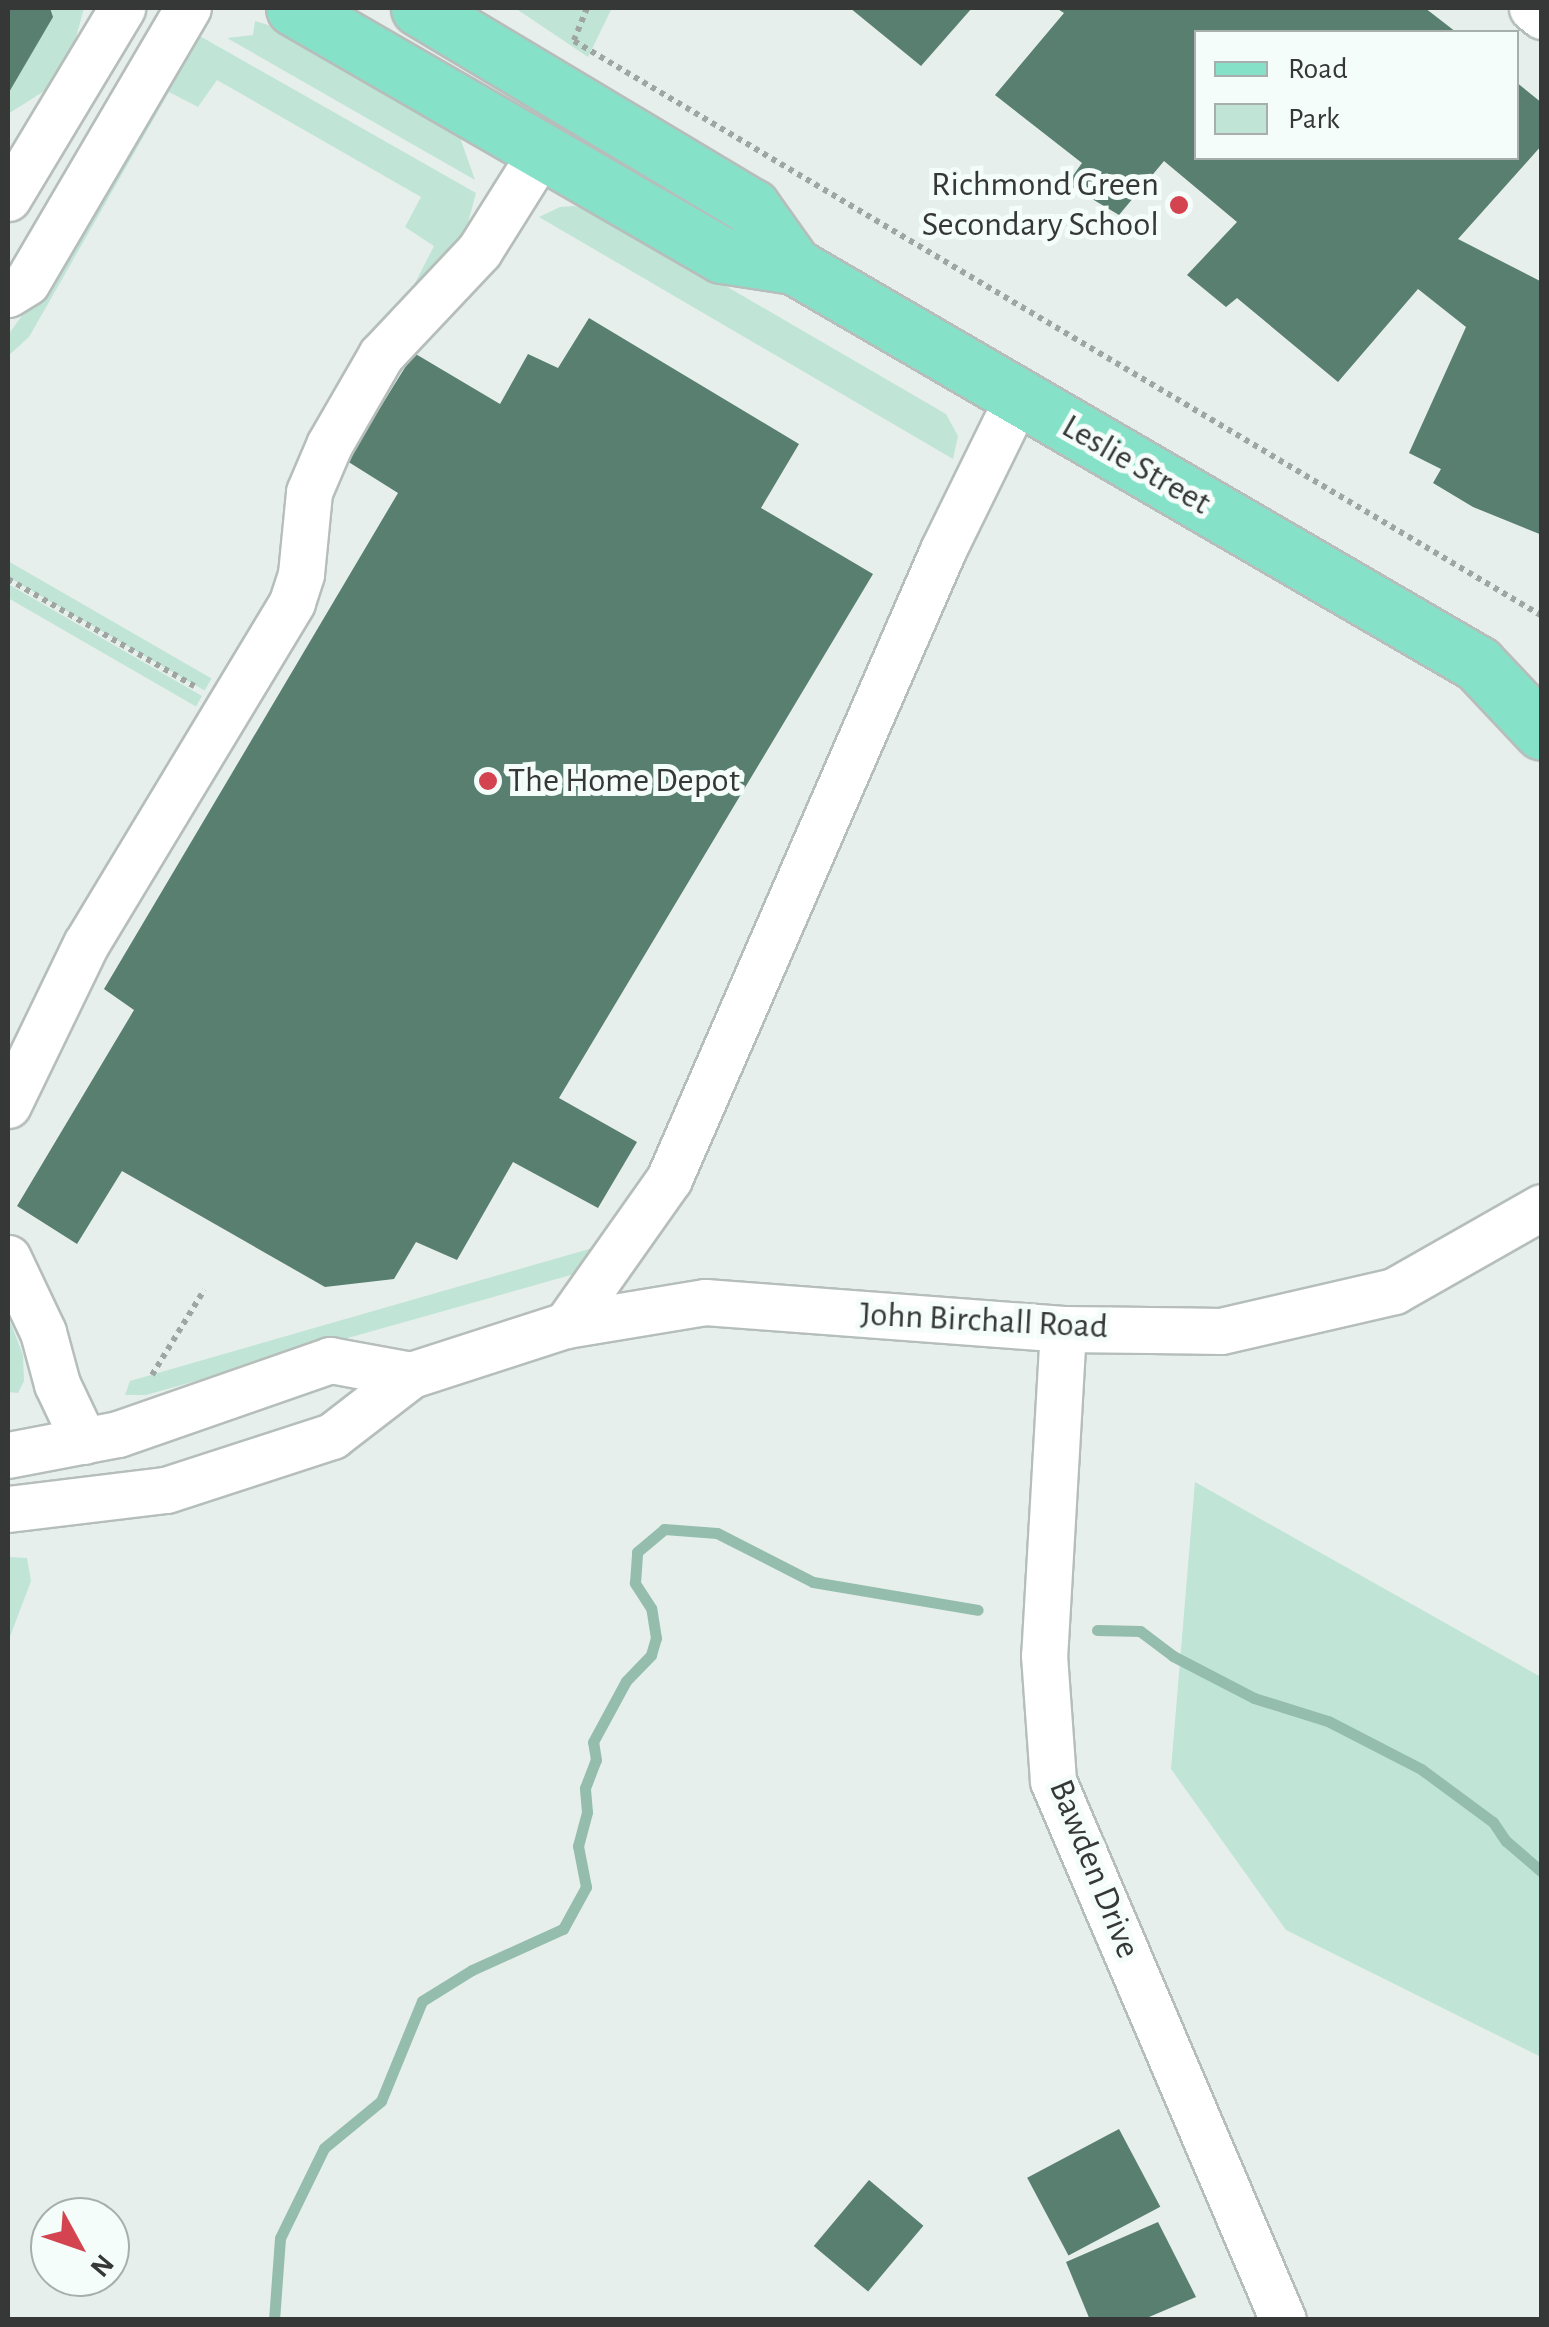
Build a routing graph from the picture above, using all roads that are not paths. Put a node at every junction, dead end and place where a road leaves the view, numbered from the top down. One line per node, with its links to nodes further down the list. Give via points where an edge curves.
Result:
1 (122, 8): 8 (street)
2 (188, 8): 10 (street, via 27,282)
3 (294, 8): 7 (main road, Leslie Street)
4 (419, 8): 9 (main road, Leslie Street, via 752,207)
5 (1532, 8): 6 (street)
6 (1542, 16)
7 (543, 149): 9 (main road, Leslie Street, via 722,255); 15 (street, via 479,251 381,355 329,445 309,492 298,588 65,982)
8 (10, 186)
9 (794, 266): 11 (main road, Leslie Street)
10 (8, 294)
11 (1018, 397): 12 (main road, Leslie Street); 18 (street, via 943,550 669,1179)
12 (1478, 664): 13 (main road, Leslie Street); 14 (main road, Leslie Street)
13 (1542, 676)
14 (1542, 732)
15 (8, 1105)
16 (1542, 1206): 19 (street, John Birchall Road, via 1394,1291 1220,1331)
17 (8, 1258): 21 (street)
18 (566, 1325): 19 (street, John Birchall Road, via 706,1302); 20 (street, John Birchall Road)
19 (1064, 1329): 24 (street, Bawden Drive, via 1044,1655 1054,1781)
20 (410, 1376): 21 (street, John Birchall Road, via 330,1360); 23 (street, John Birchall Road, via 332,1436 166,1490)
21 (84, 1441): 22 (street, John Birchall Road)
22 (8, 1455)
23 (8, 1510)
24 (1283, 2320)

